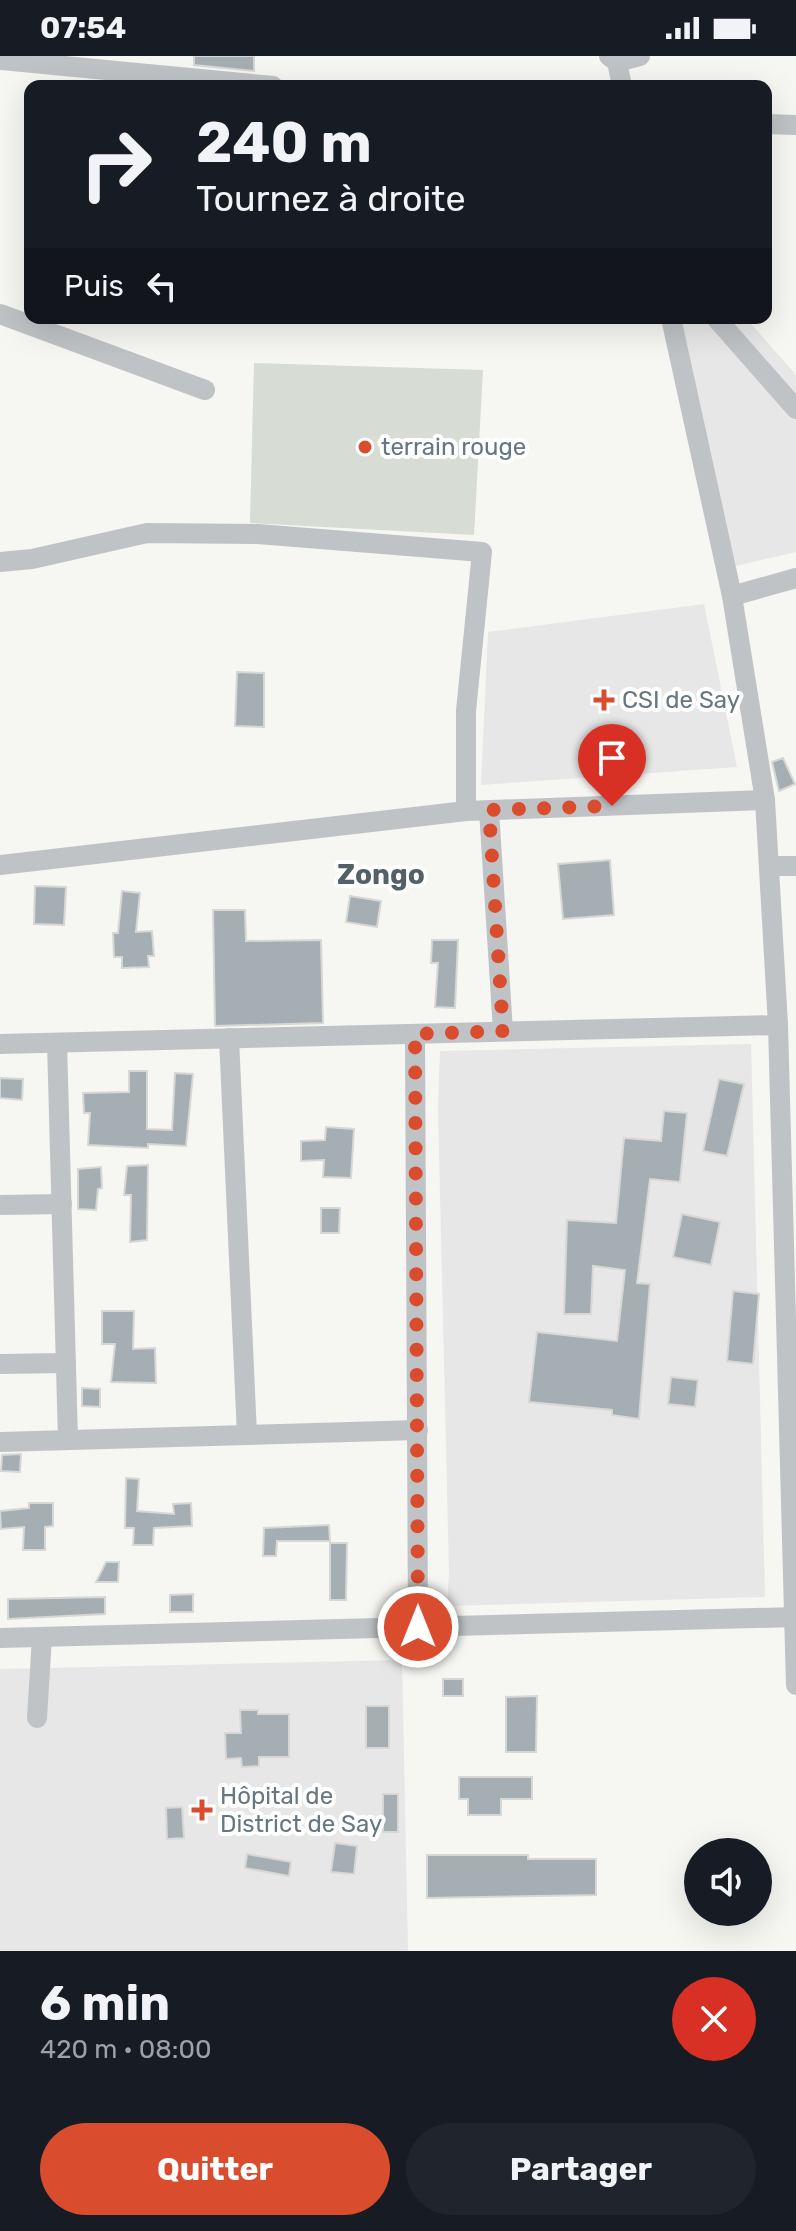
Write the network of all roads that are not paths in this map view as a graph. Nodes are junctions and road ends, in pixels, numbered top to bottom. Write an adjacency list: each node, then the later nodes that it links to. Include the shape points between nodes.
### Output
1 (640, 56): 2 (street)
2 (613, 59): 5 (street)
3 (2, 60): 4 (street)
4 (210, 80)
5 (620, 80)
6 (772, 124): 7 (street)
7 (796, 125)
8 (0, 314): 9 (street)
9 (24, 323)
10 (27, 324): 13 (street)
11 (672, 324): 17 (street)
12 (721, 324): 14 (street)
13 (205, 390)
14 (796, 409)
15 (0, 562): 20 (street, via 147,533 258,534 482,552 466,711)
16 (796, 578): 17 (street)
17 (732, 596): 18 (street)
18 (765, 800): 19 (street); 22 (street)
19 (489, 810): 20 (street); 25 (street)
20 (466, 811): 21 (street)
21 (0, 865)
22 (769, 866): 23 (street); 24 (street)
23 (796, 866)
24 (778, 1025): 25 (street); 31 (street)
25 (503, 1031): 26 (street)
26 (415, 1034): 27 (street); 37 (street)
27 (229, 1038): 28 (street); 38 (street)
28 (57, 1043): 29 (street); 32 (street)
29 (0, 1044)
30 (796, 1120): 31 (street)
31 (781, 1139): 34 (street)
32 (62, 1204): 33 (street); 35 (street)
33 (0, 1205)
34 (791, 1341): 41 (street)
35 (66, 1363): 36 (street); 39 (street)
36 (0, 1364)
37 (418, 1430): 38 (street); 43 (street)
38 (247, 1435): 39 (street)
39 (68, 1440): 40 (street)
40 (0, 1442)
41 (792, 1442): 42 (street)
42 (795, 1617): 43 (street); 46 (street)
43 (418, 1627): 44 (street)
44 (42, 1637): 45 (street); 47 (street)
45 (0, 1638)
46 (796, 1685)
47 (37, 1718)

